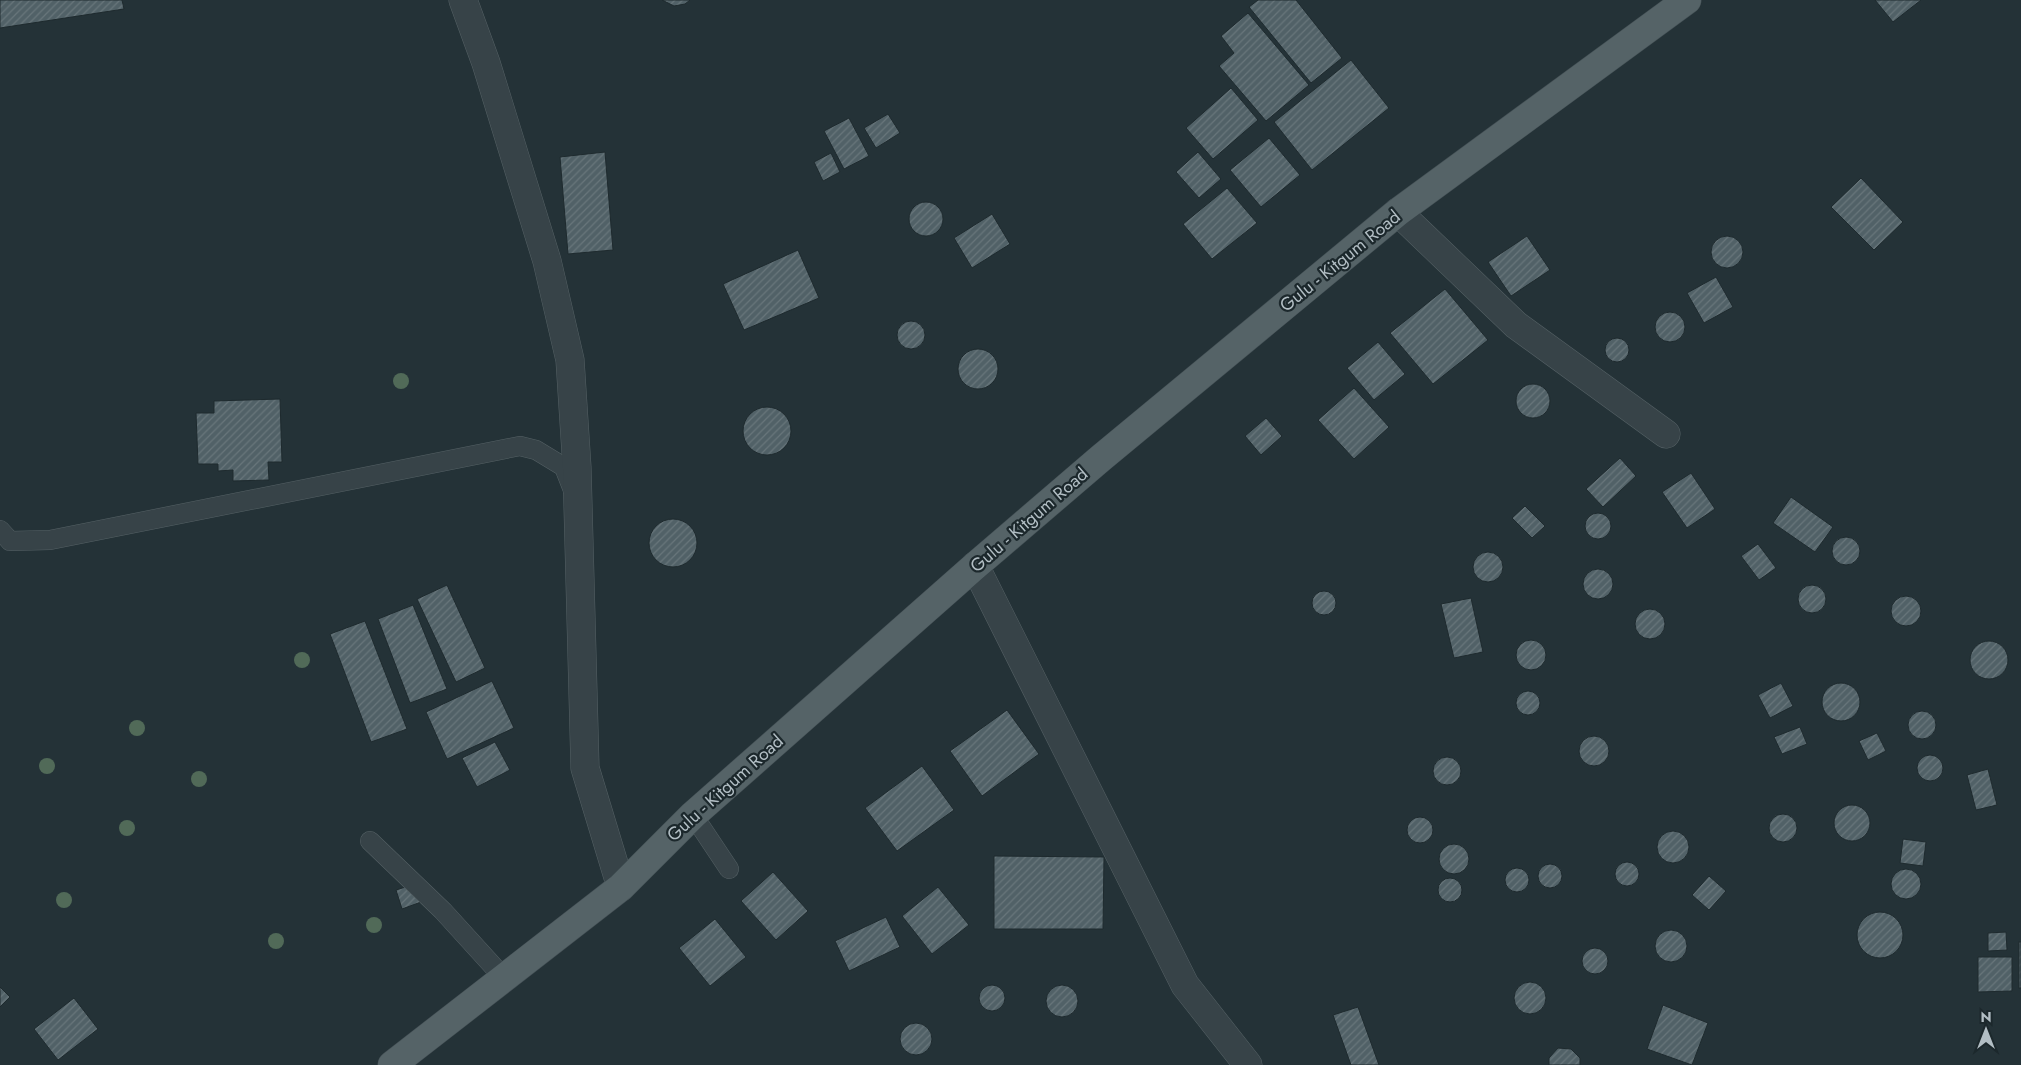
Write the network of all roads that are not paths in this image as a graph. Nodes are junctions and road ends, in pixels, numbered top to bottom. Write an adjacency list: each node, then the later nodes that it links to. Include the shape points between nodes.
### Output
1 (463, 0): 5 (street, via 486,62 558,302 570,360)
2 (1687, 0): 3 (main road, Gulu - Kitgum Road)
3 (1398, 212): 4 (street, via 1516,325); 7 (main road, Gulu - Kitgum Road)
4 (1666, 434)
5 (578, 502): 6 (lane, via 564,467 536,450 520,446 50,540 10,542); 11 (street, via 585,768)
6 (0, 530)
7 (975, 566): 8 (main road, Gulu - Kitgum Road); 14 (street, via 1185,985)
8 (692, 815): 10 (lane); 11 (main road, Gulu - Kitgum Road)
9 (370, 841): 12 (lane, via 443,911)
10 (729, 869)
11 (621, 887): 12 (main road, Gulu - Kitgum Road)
12 (503, 977): 13 (main road, Gulu - Kitgum Road)
13 (392, 1065)
14 (1248, 1065)

